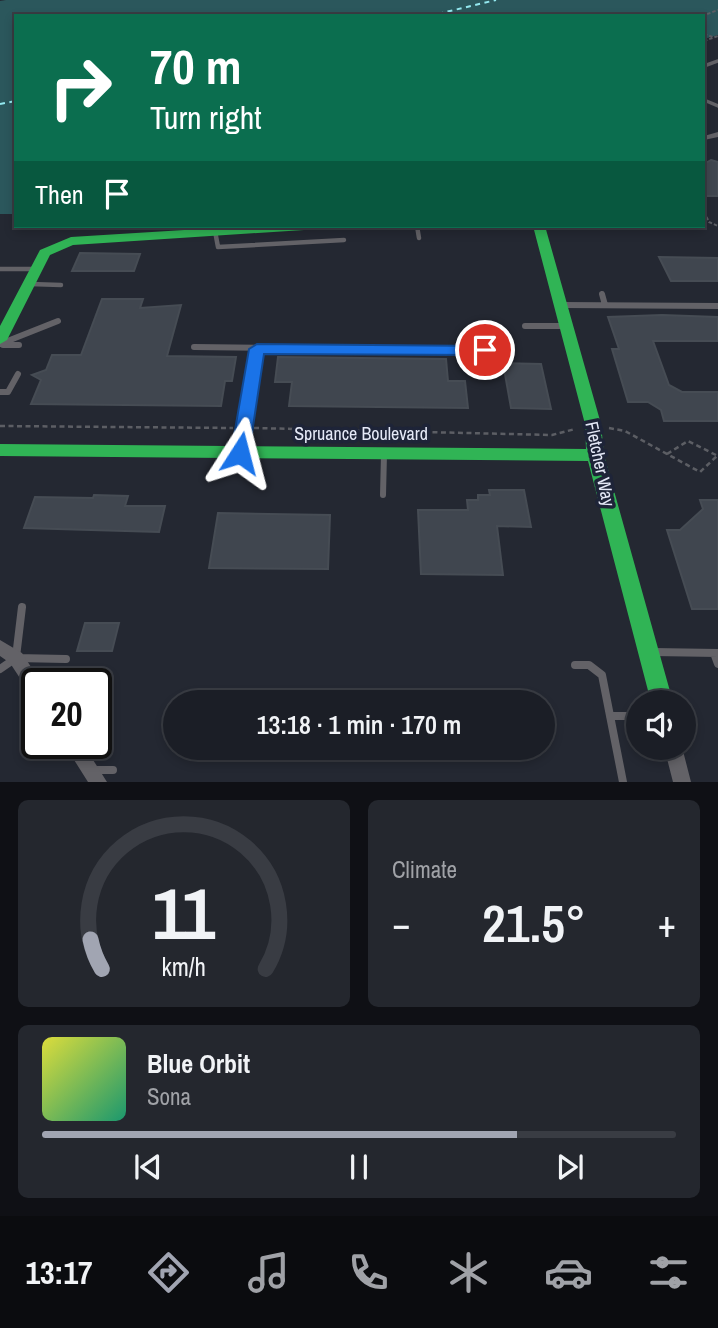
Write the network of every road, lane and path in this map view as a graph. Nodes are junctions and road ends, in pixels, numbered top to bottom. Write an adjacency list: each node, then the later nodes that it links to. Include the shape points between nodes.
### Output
1 (705, 34): 2 (path)
2 (713, 37)
3 (705, 214): 4 (path)
4 (718, 226)
5 (259, 228): 8 (street)
6 (417, 228): 9 (lane)
7 (541, 228): 15 (street, Fletcher Way)
8 (215, 231): 10 (lane, via 218,247); 12 (street, via 71,241 45,253)
9 (419, 238)
10 (344, 240)
11 (0, 269): 12 (lane)
12 (32, 277): 13 (lane); 21 (street)
13 (61, 285)
14 (602, 294): 16 (lane)
15 (560, 305): 16 (lane); 20 (street, Fletcher Way)
16 (605, 305): 17 (lane)
17 (718, 306)
18 (58, 321): 21 (lane)
19 (525, 326): 20 (lane)
20 (566, 326): 28 (street, Fletcher Way)
21 (0, 343): 22 (lane)
22 (19, 345)
23 (194, 348): 24 (lane)
24 (257, 349): 25 (lane); 30 (lane)
25 (485, 350)
26 (18, 374): 27 (lane, via 8,392)
27 (0, 392)
28 (593, 424): 30 (path, via 552,435); 34 (street, Fletcher Way); 35 (path, via 625,431)
29 (0, 426): 30 (path)
30 (244, 428): 32 (lane)
31 (0, 450): 32 (street, Spruance Boulevard)
32 (240, 453): 33 (street, Spruance Boulevard)
33 (383, 454): 34 (street, Spruance Boulevard); 37 (lane)
34 (595, 454): 40 (street, Fletcher Way)
35 (667, 454): 36 (path, via 688,440); 36 (path, via 700,472)
36 (718, 455)
37 (383, 495)
38 (22, 607): 42 (lane)
39 (0, 648): 42 (street)
40 (649, 652): 41 (lane); 48 (street, Fletcher Way)
41 (716, 653): 44 (lane)
42 (16, 659): 43 (lane); 46 (street); 47 (lane)
43 (66, 659)
44 (718, 664)
45 (575, 665): 49 (lane, via 589,666 602,675)
46 (22, 668)
47 (0, 669)
48 (659, 690)
49 (610, 716): 50 (lane); 54 (lane)
50 (626, 716)
51 (87, 759): 53 (street)
52 (676, 760): 55 (street)
53 (101, 774)
54 (623, 782)
55 (682, 782)

